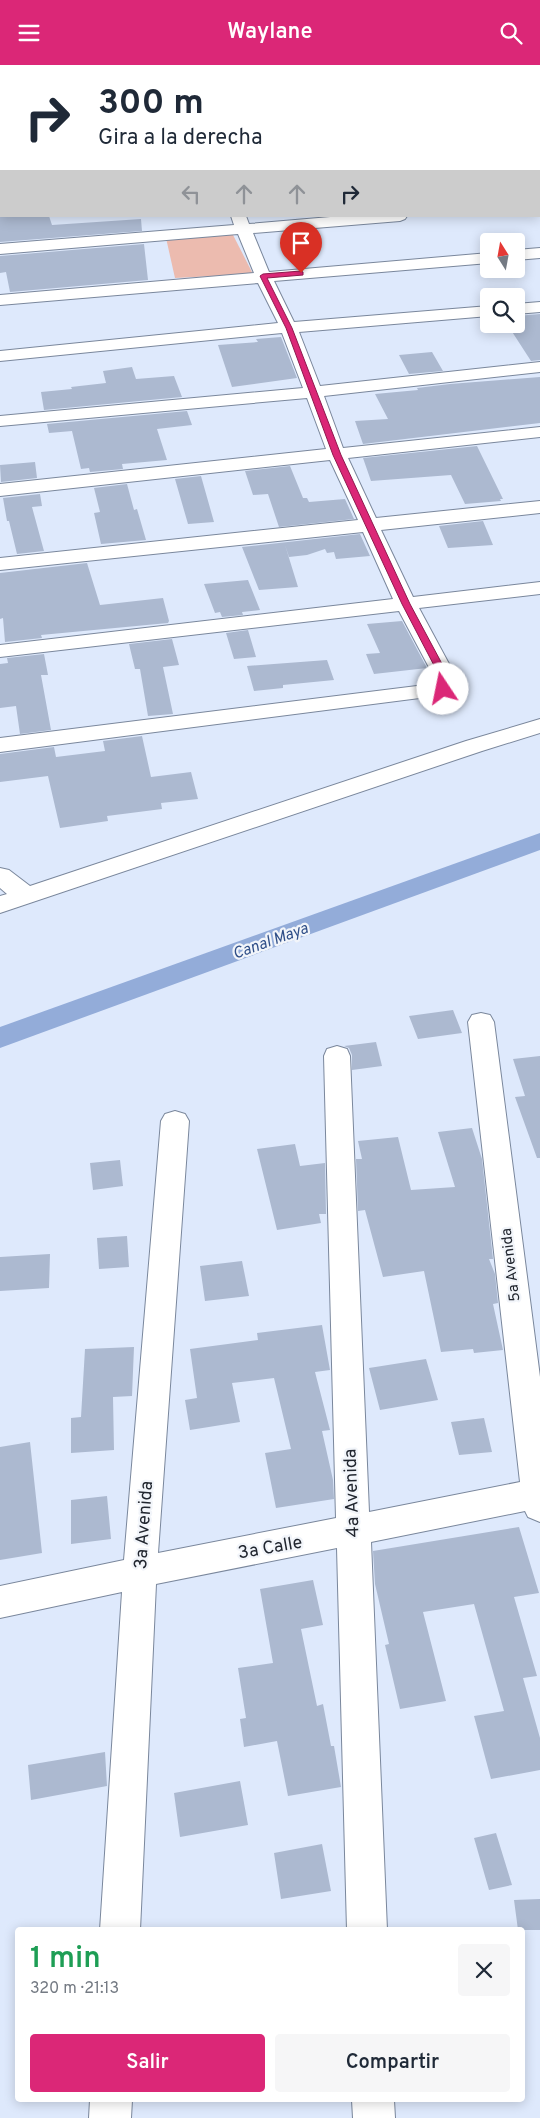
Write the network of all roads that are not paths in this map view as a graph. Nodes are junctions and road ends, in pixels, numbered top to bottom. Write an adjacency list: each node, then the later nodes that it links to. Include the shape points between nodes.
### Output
1 (373, 217): 2 (street)
2 (240, 222): 3 (street); 7 (street)
3 (0, 249)
4 (540, 253): 5 (street)
5 (525, 254)
6 (480, 259): 7 (street)
7 (263, 276): 8 (street); 12 (street)
8 (0, 300)
9 (540, 307): 10 (street)
10 (525, 308)
11 (480, 312): 12 (street)
12 (289, 328): 13 (street); 15 (street)
13 (0, 356)
14 (540, 367): 15 (street)
15 (312, 392): 16 (street); 18 (street)
16 (0, 421)
17 (540, 432): 18 (street)
18 (337, 455): 19 (street); 21 (street)
19 (0, 490)
20 (540, 507): 21 (street)
21 (369, 525): 22 (street); 24 (street)
22 (0, 564)
23 (540, 588): 24 (street)
24 (406, 604): 25 (street); 27 (street, via 444,675 443,689)
25 (0, 651)
26 (540, 726): 29 (street)
27 (0, 745)
28 (0, 876): 29 (street)
29 (25, 895): 30 (street)
30 (0, 905)
31 (481, 1022): 34 (street, 5a Avenida)
32 (337, 1056): 35 (street, 4a Avenida)
33 (175, 1121): 36 (street, 3a Avenida)
34 (539, 1498): 35 (street, 3a Calle)
35 (353, 1531): 36 (street, 3a Calle); 39 (street, 4a Avenida)
36 (140, 1571): 37 (street, 3a Calle); 38 (street, 3a Avenida)
37 (0, 1602)
38 (120, 1927)
39 (367, 1927)
40 (111, 2102): 42 (street)
41 (373, 2102): 43 (street)
42 (110, 2118)
43 (374, 2118)

